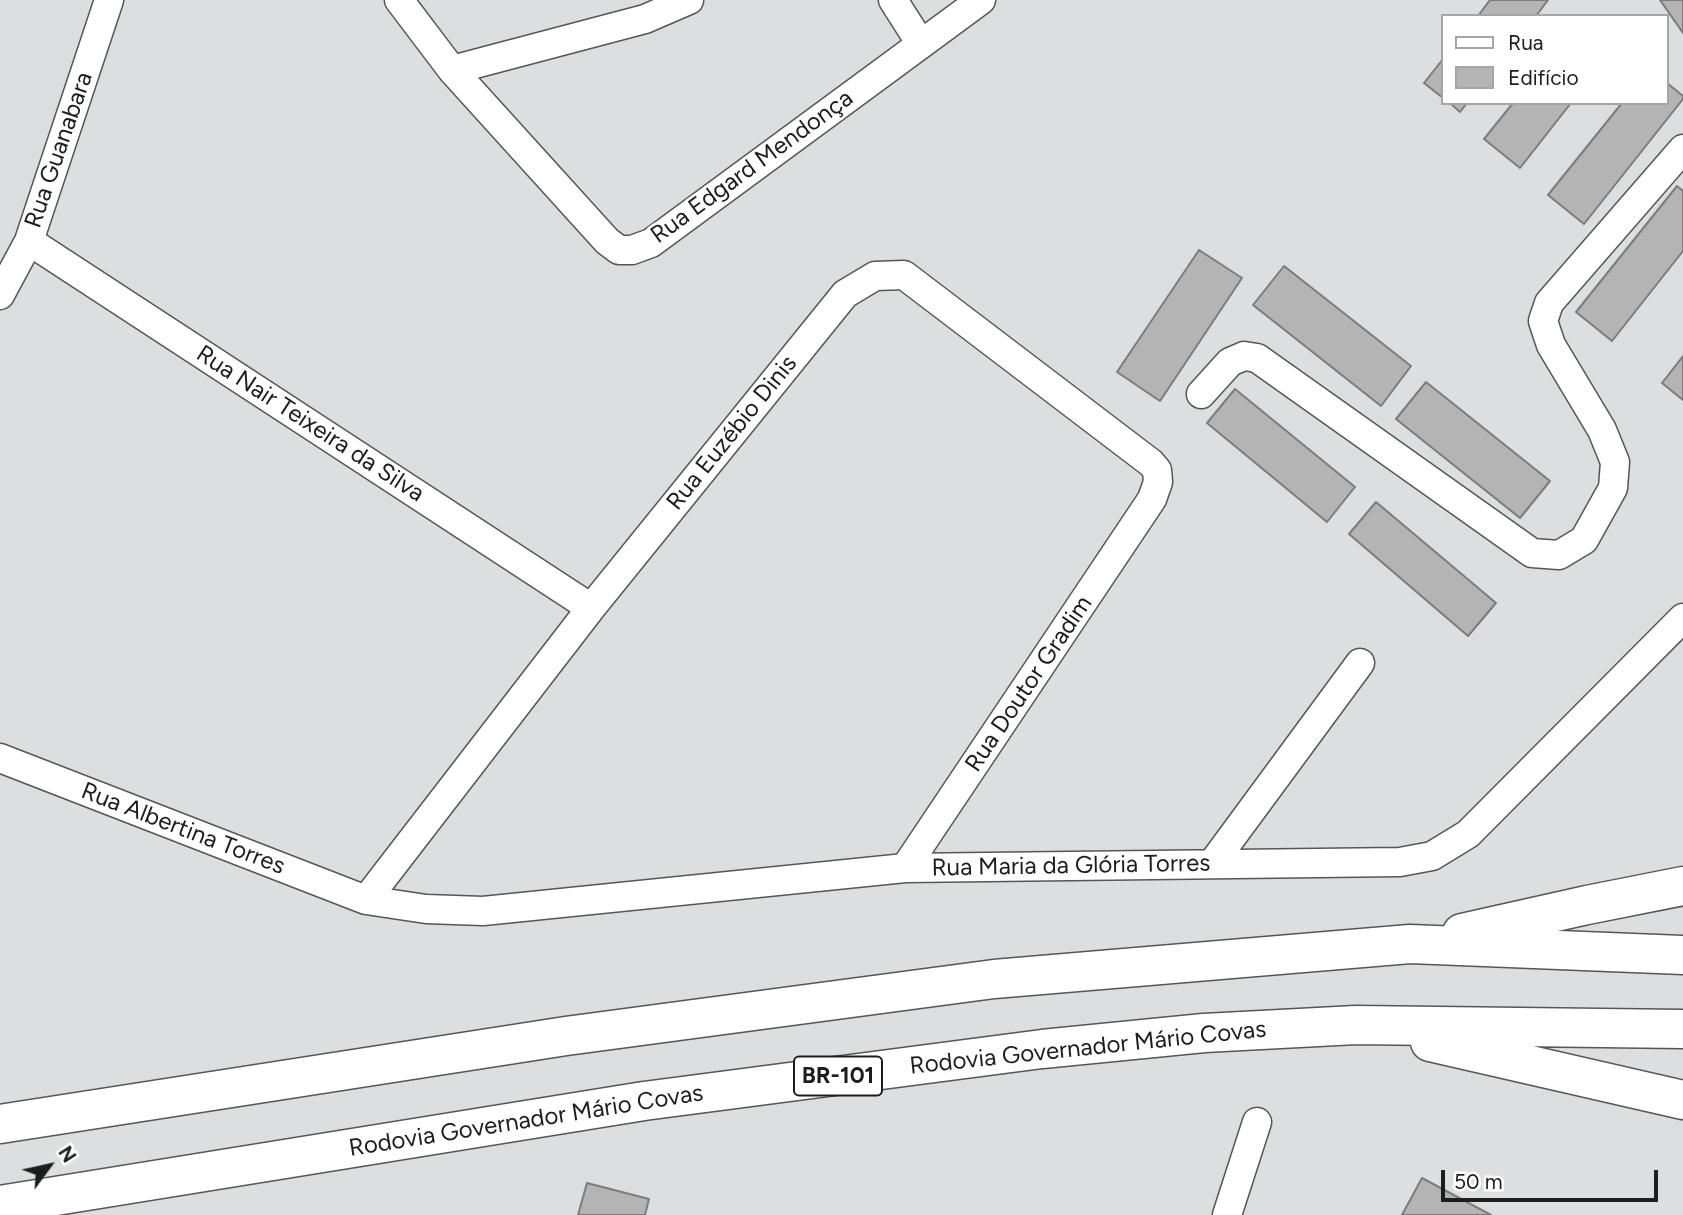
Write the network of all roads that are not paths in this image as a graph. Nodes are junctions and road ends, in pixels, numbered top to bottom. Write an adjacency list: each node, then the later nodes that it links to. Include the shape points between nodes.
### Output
1 (109, 0): 9 (street, Rua Guanabara)
2 (399, 0): 7 (street, Rua Edgard Mendonça)
3 (689, 0): 7 (street, via 645,19)
4 (894, 0): 6 (street)
5 (981, 0): 6 (street, Rua Edgard Mendonça)
6 (921, 44): 7 (street, Rua Edgard Mendonça, via 651,243 632,250 619,250 607,241)
7 (452, 70)
8 (1683, 149): 11 (street, via 1549,303 1543,321 1551,345 1602,430 1615,462 1613,488 1584,540 1559,555 1532,553 1257,358 1244,356 1230,362)
9 (29, 241): 10 (street, Rua Guanabara); 13 (street, Rua Nair Teixeira da Silva)
10 (0, 295)
11 (1201, 394)
12 (1152, 499): 13 (street, Rua Euzébio Dinis, via 1158,482 1151,463 904,275 875,275 845,294); 18 (street, Rua Doutor Gradim)
13 (591, 608): 20 (street, Rua Euzébio Dinis)
14 (1683, 618): 17 (street, Rua Maria da Glória Torres, via 1468,834 1432,856 1400,862)
15 (1360, 663): 17 (street)
16 (0, 758): 20 (street, Rua Albertina Torres)
17 (1212, 864): 18 (street, Rua Maria da Glória Torres)
18 (905, 868): 20 (street, Rua Maria da Glória Torres, via 484,911)
19 (1683, 886): 21 (highway)
20 (366, 900)
21 (1410, 944): 22 (highway); 27 (highway, via 980,981 566,1036)
22 (1683, 956)
23 (1356, 1025): 24 (highway, Rodovia Governador Mário Covas / BR-101); 25 (highway); 28 (highway, Rodovia Governador Mário Covas / BR-101, via 1204,1033 1042,1049 644,1101)
24 (1683, 1029)
25 (1683, 1100)
26 (1257, 1122): 29 (street)
27 (0, 1124)
28 (0, 1205)
29 (1227, 1215)

